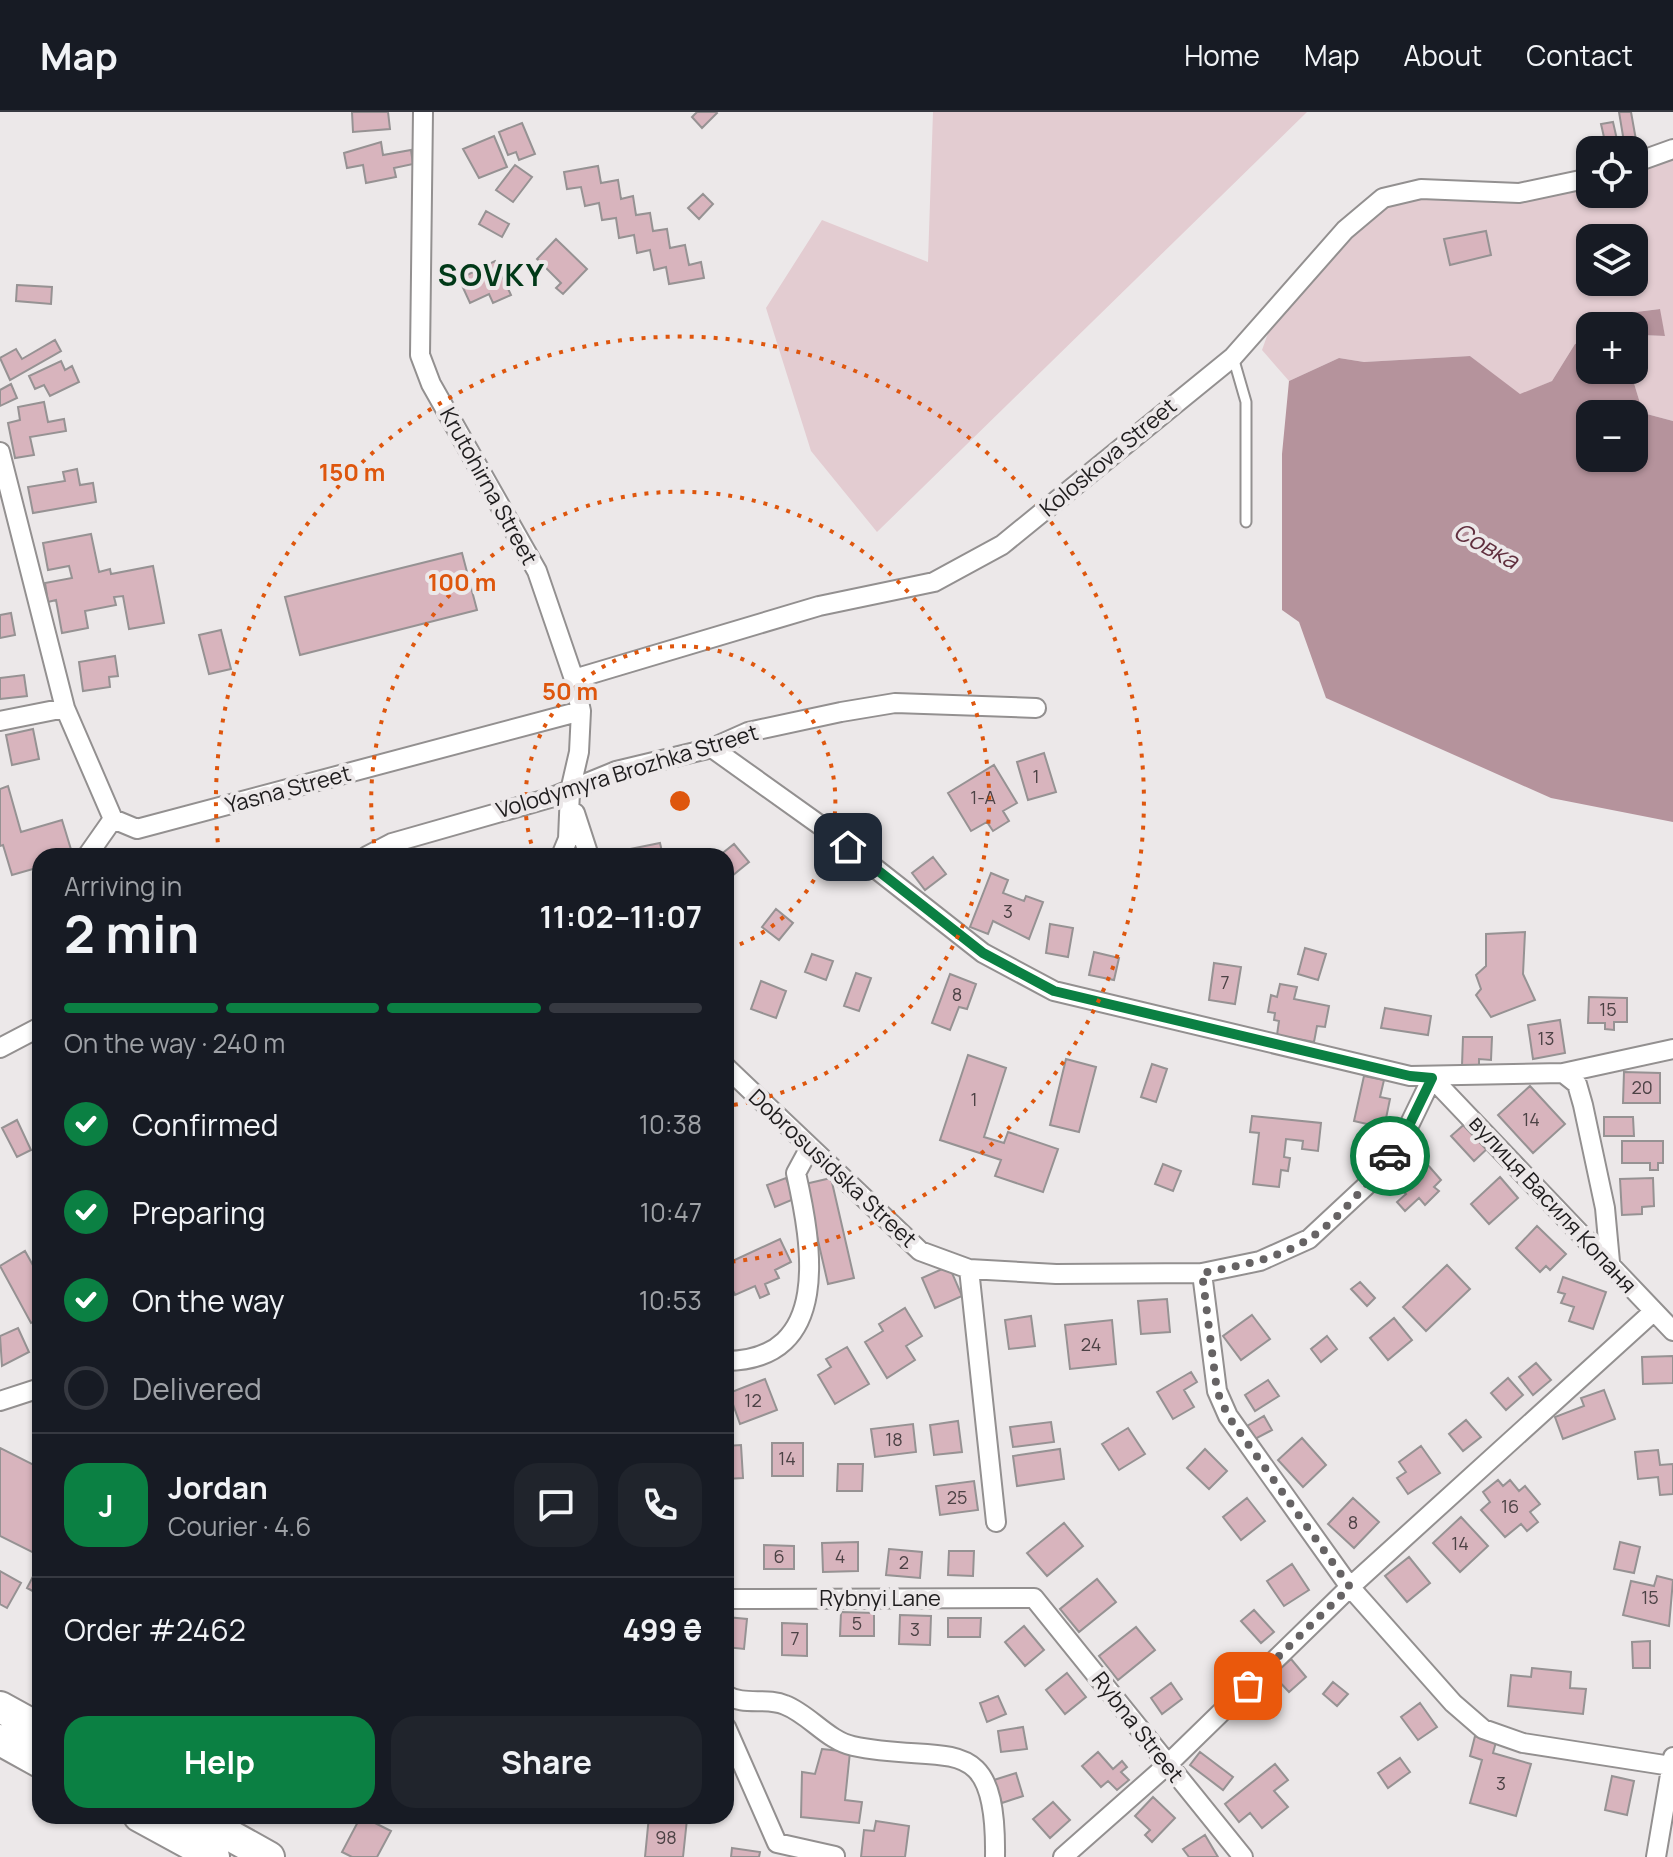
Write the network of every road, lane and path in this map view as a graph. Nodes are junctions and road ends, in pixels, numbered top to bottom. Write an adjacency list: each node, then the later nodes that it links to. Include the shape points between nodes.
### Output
1 (423, 112): 8 (street, Krutohirna Street, via 420,355 431,384 537,571)
2 (1673, 149): 3 (street)
3 (1648, 158)
4 (1576, 181): 5 (street, Koloskova Street, via 1519,193 1421,189 1383,198 1345,230)
5 (1233, 357): 7 (lane, via 1246,402); 8 (street, Koloskova Street, via 1002,545 934,582 819,606)
6 (0, 452): 9 (street)
7 (1246, 522)
8 (574, 679): 11 (street, Krutohirna Street)
9 (65, 708): 12 (street); 15 (street)
10 (1036, 708): 13 (street, Volodymyra Brozhka Street, via 895,703 748,732)
11 (581, 711): 14 (street, Krutohirna Street); 15 (street, Yasna Street, via 137,829)
12 (0, 721)
13 (712, 748): 14 (street, Volodymyra Brozhka Street, via 616,771); 25 (street, via 983,953 1054,991)
14 (570, 791): 17 (street, Volodymyra Brozhka Street); 18 (street, Krutohirna Street); 19 (street)
15 (113, 819): 16 (street)
16 (93, 848)
17 (382, 848)
18 (564, 848)
19 (587, 848)
20 (32, 1031): 21 (street)
21 (0, 1048)
22 (1673, 1049): 23 (street)
23 (1563, 1073): 25 (street); 27 (street, via 1577,1084 1583,1105 1605,1208)
24 (734, 1075): 26 (street, Dobrosusidska Street)
25 (1432, 1078): 27 (street, вулиця Василя Копаня); 29 (street, Dobrosusidska Street, via 1400,1144 1367,1185 1309,1239 1260,1261)
26 (809, 1149): 28 (street, Dobrosusidska Street, via 920,1251); 32 (street, via 796,1173 809,1254 807,1302 786,1343 762,1357)
27 (1610, 1262): 30 (street, вулиця Василя Копаня)
28 (969, 1269): 29 (street, Dobrosusidska Street); 35 (street)
29 (1202, 1273): 36 (street, via 1217,1391 1228,1416)
30 (1653, 1312): 31 (street, вулиця Василя Копаня); 36 (street)
31 (1673, 1331)
32 (734, 1360)
33 (32, 1391): 34 (street)
34 (0, 1401)
35 (996, 1522)
36 (1350, 1587): 45 (street, via 1453,1703 1483,1729 1523,1743); 46 (street)
37 (1034, 1598): 38 (street, Rybnyi Lane); 46 (street, Rybna Street)
38 (734, 1599)
39 (734, 1698): 52 (street, via 784,1704 849,1746 968,1760 987,1783)
40 (0, 1707): 41 (main road)
41 (32, 1725)
42 (0, 1740): 44 (main road)
43 (734, 1744): 49 (street, via 777,1843)
44 (32, 1758)
45 (1672, 1760): 55 (street)
46 (1166, 1766): 53 (street); 54 (street, Rybna Street)
47 (154, 1824): 50 (main road)
48 (209, 1824): 51 (main road)
49 (835, 1856)
50 (214, 1857)
51 (269, 1857)
52 (995, 1857)
53 (1063, 1857)
54 (1243, 1857)
55 (1656, 1857)

